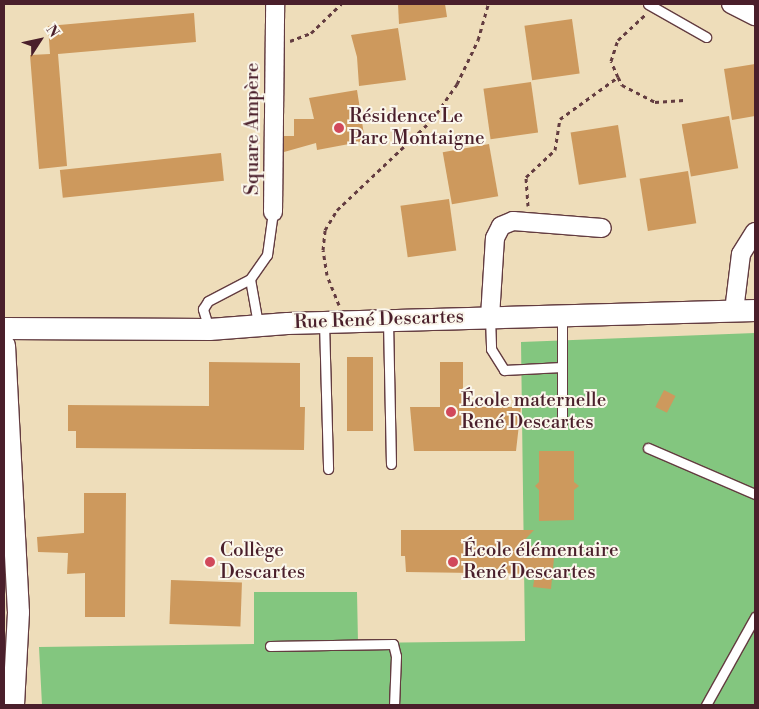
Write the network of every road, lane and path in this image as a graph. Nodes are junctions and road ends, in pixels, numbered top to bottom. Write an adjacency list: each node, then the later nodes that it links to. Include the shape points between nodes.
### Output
1 (275, 4): 8 (street, Square Ampère)
2 (341, 4): 8 (path, Square Ampère, via 311,33)
3 (488, 4): 22 (path, via 478,40 457,84 432,120 337,210 324,230 328,275)
4 (731, 4): 6 (street)
5 (651, 5): 7 (lane); 9 (path, via 618,40 611,61)
6 (755, 16)
7 (706, 37)
8 (275, 47): 11 (street, Square Ampère)
9 (618, 77): 10 (path, via 622,85 655,102); 12 (path, via 560,119 555,150 526,176)
10 (684, 100)
11 (273, 212): 15 (lane, via 267,255)
12 (529, 222): 13 (street); 19 (street, via 513,221 501,226 494,238)
13 (602, 228)
14 (755, 232): 17 (street, via 741,254)
15 (250, 279): 23 (lane); 25 (lane, via 208,301 203,309)
16 (755, 310): 17 (street, Rue René Descartes)
17 (734, 311): 18 (street, Rue René Descartes)
18 (562, 315): 19 (street, Rue René Descartes); 27 (lane)
19 (490, 317): 20 (street, Rue René Descartes); 27 (lane, via 490,349 504,370)
20 (388, 320): 22 (street, Rue René Descartes); 30 (lane)
21 (324, 322): 22 (street, Rue René Descartes); 23 (street, Rue René Descartes); 31 (lane)
22 (348, 322)
23 (258, 324): 25 (street, Rue René Descartes)
24 (4, 328): 25 (street, Rue René Descartes)
25 (209, 329)
26 (4, 345): 35 (street, via 18,612)
27 (562, 367): 28 (lane)
28 (562, 424)
29 (648, 448): 32 (lane)
30 (391, 464)
31 (328, 469)
32 (755, 494)
33 (755, 617): 37 (lane)
34 (270, 646): 36 (lane, via 392,644 396,656)
35 (13, 705)
36 (394, 705)
37 (706, 705)

